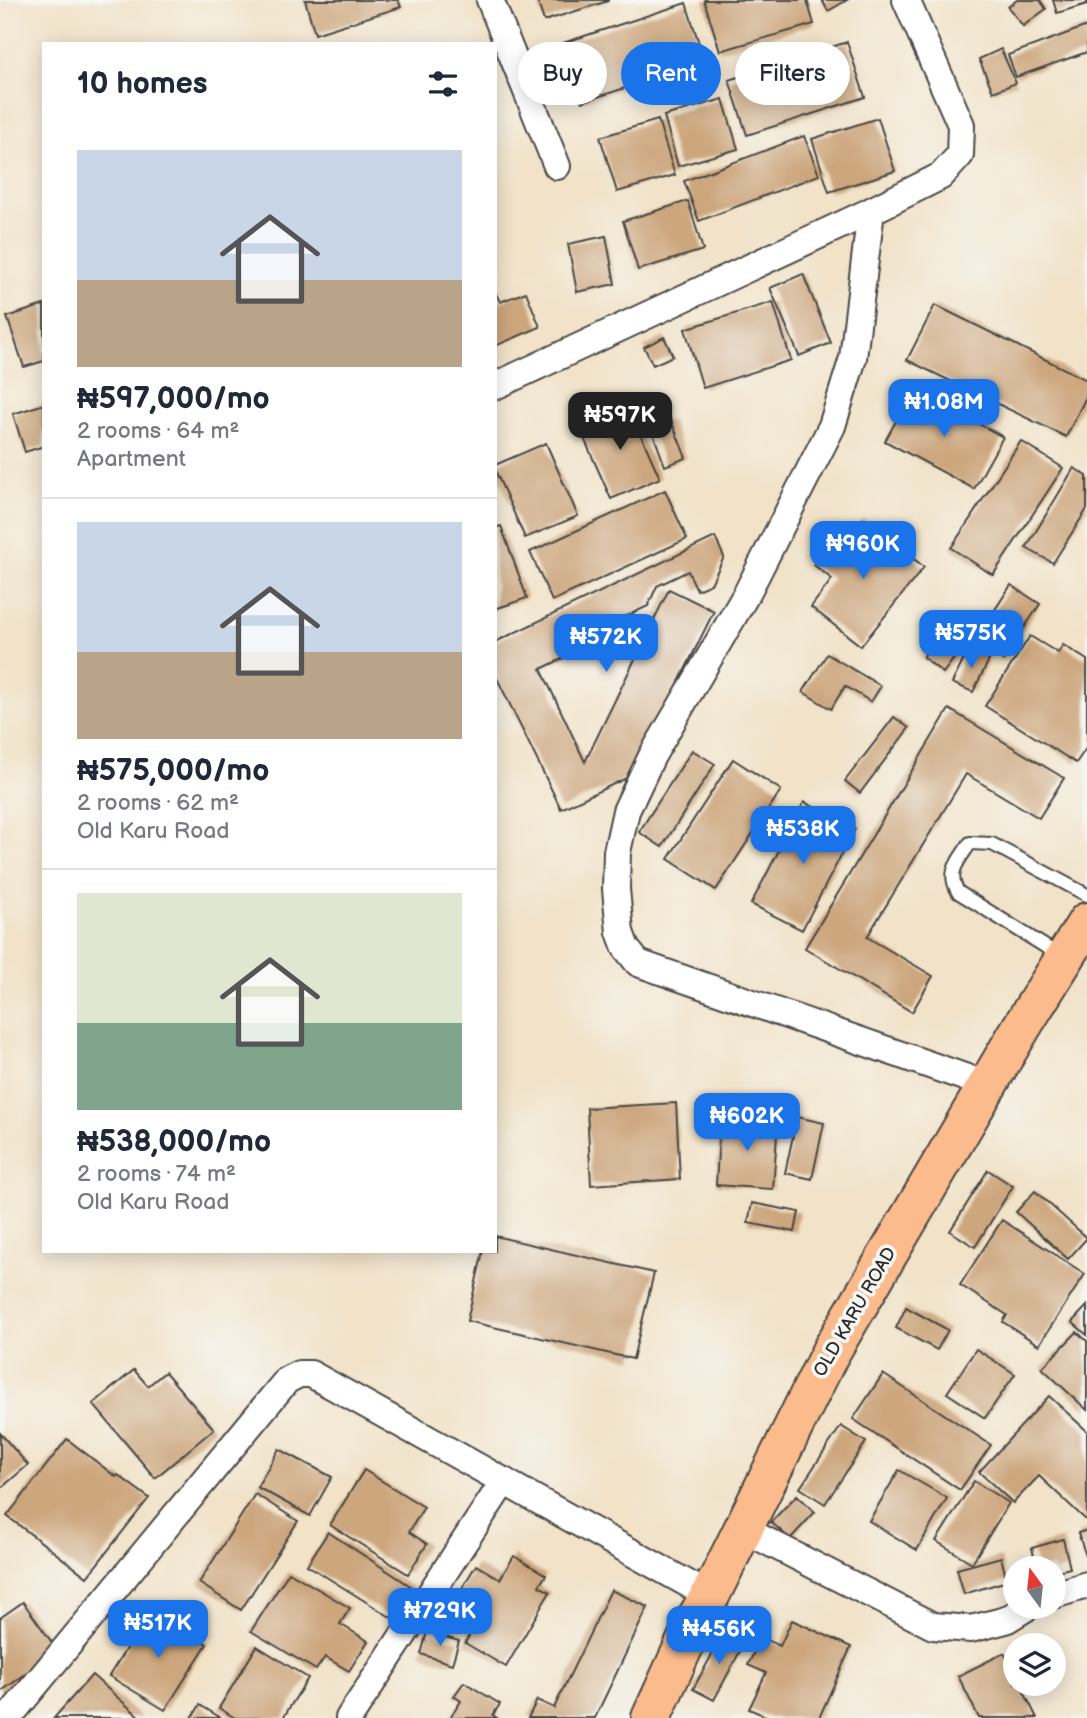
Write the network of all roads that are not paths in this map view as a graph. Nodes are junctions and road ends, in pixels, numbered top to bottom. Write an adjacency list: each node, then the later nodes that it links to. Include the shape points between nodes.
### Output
1 (490, 0): 3 (street)
2 (906, 0): 4 (street, via 961,125 960,155 941,176)
3 (558, 166)
4 (871, 211): 5 (street); 9 (street, via 853,358 832,426 747,593 652,756 626,811 617,852 620,932 638,963)
5 (497, 385)
6 (1087, 895): 8 (lane, via 992,844 970,843 952,873 958,892)
7 (1087, 922): 8 (main road, OLD KARU ROAD)
8 (1065, 958): 9 (main road, OLD KARU ROAD)
9 (987, 1085): 11 (main road, OLD KARU ROAD, via 830,1353)
10 (503, 1481): 14 (street); 16 (street, via 312,1374 299,1374 287,1380); 17 (street)
11 (743, 1529): 14 (main road, OLD KARU ROAD); 15 (street, via 933,1626 971,1629)
12 (1087, 1585): 13 (street)
13 (1066, 1591)
14 (710, 1596): 18 (main road, OLD KARU ROAD)
15 (1008, 1619)
16 (8, 1718)
17 (349, 1718)
18 (651, 1718)

